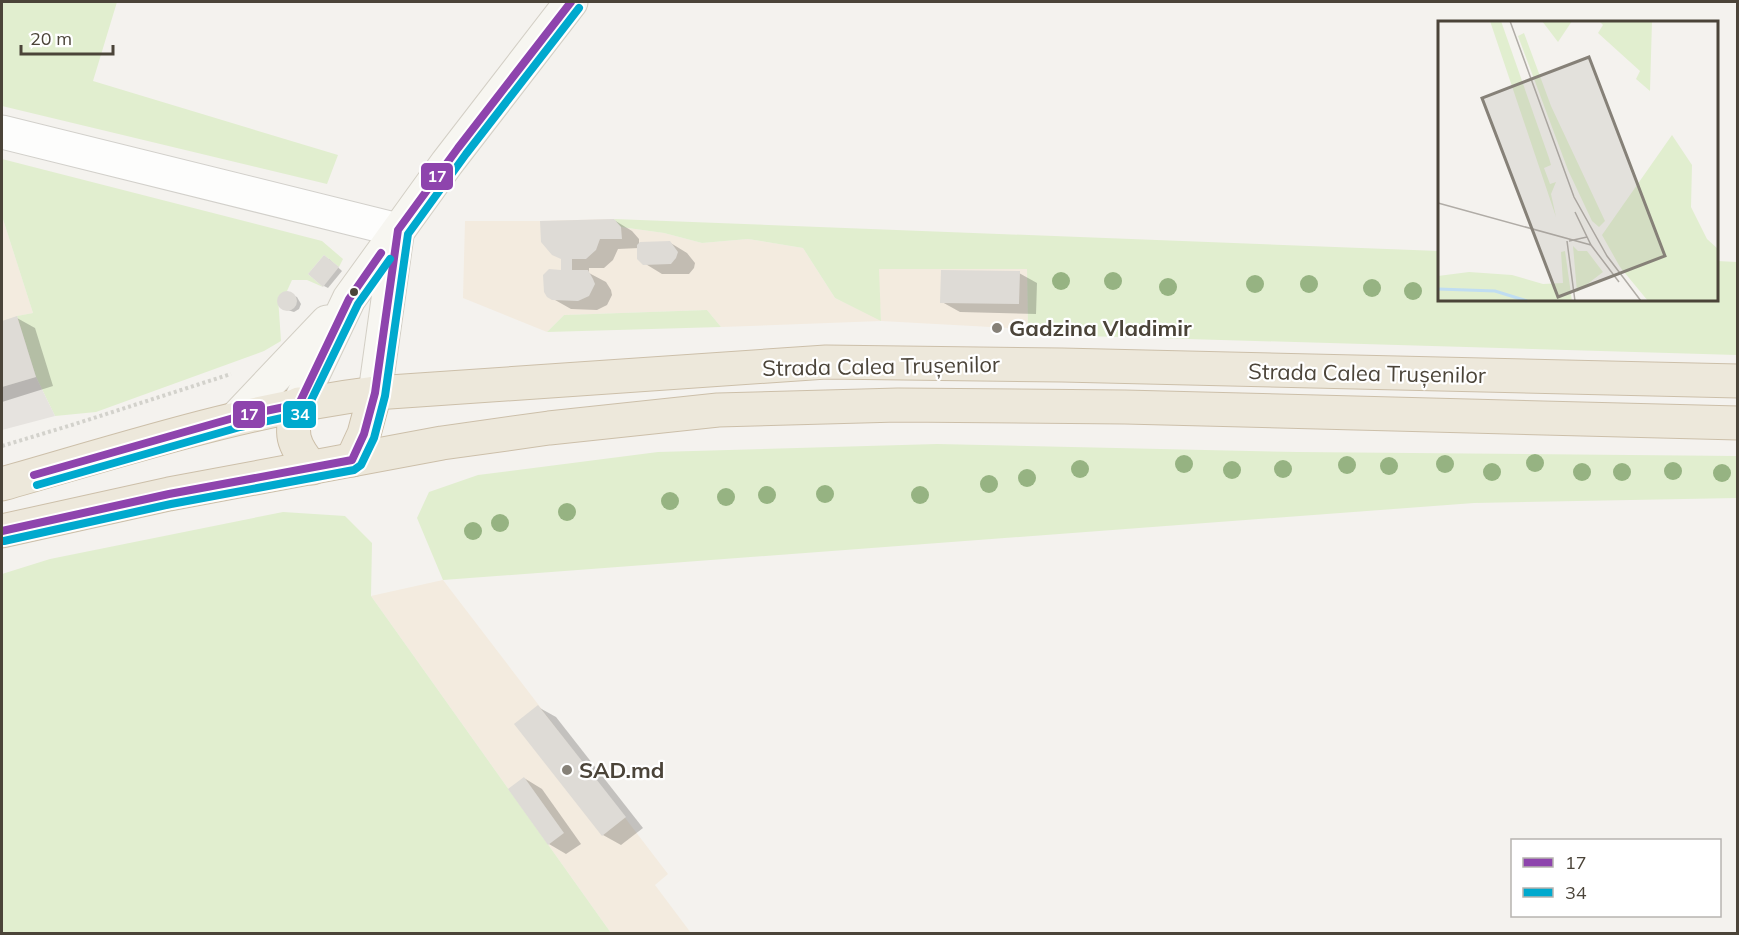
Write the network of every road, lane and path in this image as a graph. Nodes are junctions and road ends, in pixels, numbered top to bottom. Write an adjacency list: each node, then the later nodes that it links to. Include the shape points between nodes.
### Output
1 (571, 2): 3 (street)
2 (2, 132): 3 (street)
3 (398, 230): 4 (street); 7 (street)
4 (349, 298): 8 (street); 9 (street)
5 (240, 371): 11 (path)
6 (1737, 381): 7 (highway, Strada Calea Trușenilor, via 826,362)
7 (375, 393): 8 (highway, Strada Calea Trușenilor); 12 (highway)
8 (299, 404): 9 (highway, Strada Calea Trușenilor); 13 (highway, via 293,437)
9 (237, 417): 14 (highway, Strada Calea Trușenilor)
10 (1737, 423): 12 (highway, Strada Calea Trușenilor, via 1125,408 874,406 718,410 571,425)
11 (2, 446)
12 (352, 460): 13 (highway, Strada Calea Trușenilor)
13 (312, 468): 15 (highway, Strada Calea Trușenilor)
14 (2, 484)
15 (2, 531)

